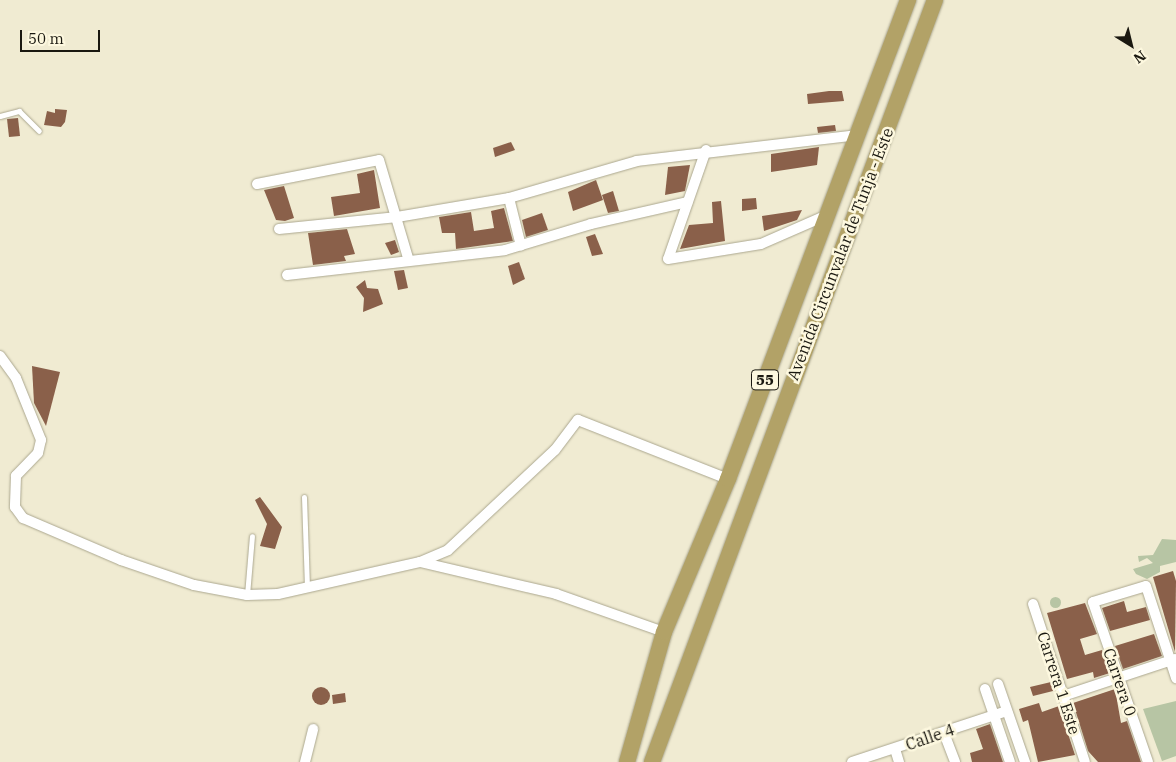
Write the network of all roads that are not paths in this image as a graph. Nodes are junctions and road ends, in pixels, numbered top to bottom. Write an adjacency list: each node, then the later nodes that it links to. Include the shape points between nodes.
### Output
1 (935, 0): 38 (highway, Avenida Circunvalar de Tunja - Este / 55)
2 (905, 2): 5 (highway, Avenida Circunvalar de Tunja - Este / 55)
3 (0, 116): 4 (lane, via 19,110)
4 (39, 131)
5 (858, 135): 6 (street); 10 (highway, Avenida Circunvalar de Tunja - Este / 55)
6 (706, 150): 8 (street, via 638,161); 9 (street)
7 (257, 184): 11 (street, via 379,160)
8 (509, 198): 11 (street); 13 (street)
9 (688, 202): 10 (street, via 668,259 761,244); 13 (street, via 591,224)
10 (827, 215): 17 (highway, Avenida Circunvalar de Tunja - Este / 55)
11 (397, 218): 12 (street); 14 (street)
12 (279, 229)
13 (521, 246): 14 (street)
14 (409, 261): 15 (street)
15 (287, 275)
16 (0, 356): 22 (street, via 16,378 41,440 38,453 16,476 14,508 23,518 194,585)
17 (728, 479): 20 (street, via 578,420 555,450 448,550); 24 (highway, Avenida Circunvalar de Tunja - Este / 55)
18 (304, 497): 21 (lane)
19 (252, 536): 22 (lane)
20 (420, 562): 21 (street); 24 (street, via 556,594)
21 (307, 588): 22 (street)
22 (246, 595)
23 (1034, 604): 30 (street, Carrera 1 Este)
24 (664, 632): 37 (highway, Avenida Circunvalar de Tunja - Este / 55)
25 (1173, 659): 26 (street); 26 (street, Carrera 0, via 1146,586 1093,602); 27 (street)
26 (1117, 678): 30 (street); 45 (street, Carrera 0)
27 (1176, 678)
28 (998, 684): 31 (street)
29 (985, 689): 32 (street)
30 (1063, 696): 44 (street, Carrera 1 Este)
31 (1007, 711): 32 (street, Calle 4); 43 (street)
32 (994, 716): 34 (street, Calle 4); 42 (street)
33 (313, 730): 36 (street)
34 (944, 733): 35 (street, Calle 4); 41 (street)
35 (895, 749): 39 (street, Calle 4); 40 (street)
36 (305, 762)
37 (627, 762)
38 (652, 762)
39 (852, 762)
40 (899, 762)
41 (955, 762)
42 (1010, 762)
43 (1025, 762)
44 (1085, 762)
45 (1148, 762)

